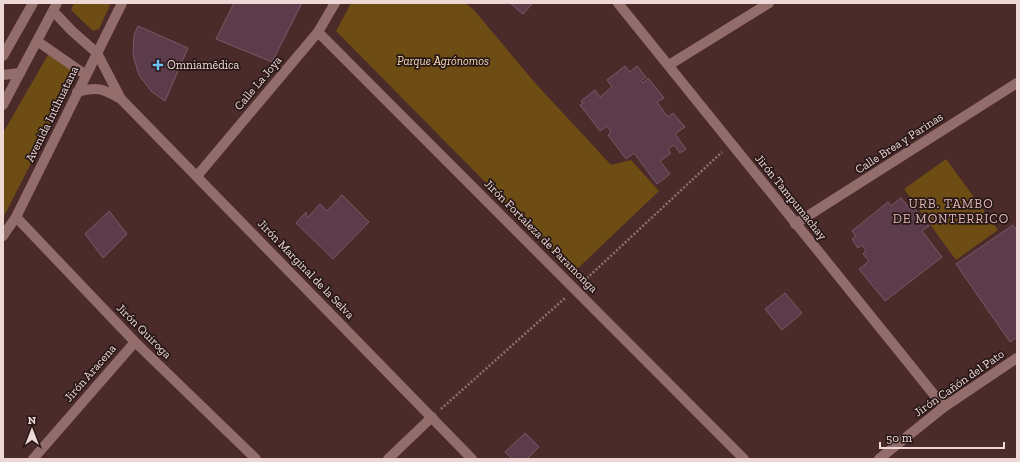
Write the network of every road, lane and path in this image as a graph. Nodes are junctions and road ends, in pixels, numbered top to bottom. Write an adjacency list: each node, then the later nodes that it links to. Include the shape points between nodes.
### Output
1 (33, 3): 10 (street)
2 (122, 3): 9 (street, Avenida Intihuatana)
3 (335, 3): 7 (street, Calle La Joya)
4 (618, 3): 11 (street, Jirón Tampumachay)
5 (769, 3): 11 (street)
6 (55, 7): 8 (street); 9 (street, via 72,31)
7 (318, 32): 19 (street, Calle La Joya); 31 (street, Jirón Fortaleza de Paramonga)
8 (37, 41): 12 (street); 14 (street)
9 (97, 53): 14 (street, Avenida Intihuatana); 18 (street, Jirón Marginal de la Selva)
10 (3, 56)
11 (669, 65): 21 (street, Jirón Tampumachay)
12 (20, 73): 13 (street); 17 (street)
13 (3, 75)
14 (86, 75): 16 (street, Avenida Intihuatana)
15 (1017, 83): 21 (street, Calle Brea y Parinas)
16 (77, 92): 18 (street, Jirón Marginal de la Selva, via 97,88); 20 (street, Avenida Intihuatana)
17 (4, 97)
18 (121, 99): 19 (street, Jirón Marginal de la Selva)
19 (196, 176): 26 (street, Jirón Marginal de la Selva)
20 (16, 217): 22 (street, Avenida Intihuatana); 23 (street, Jirón Quiroga)
21 (795, 224): 25 (street, Jirón Tampumachay)
22 (3, 236)
23 (135, 342): 27 (street, Jirón Aracena); 28 (street, Jirón Quiroga)
24 (1017, 358): 25 (street, Jirón Cañón del Pato)
25 (944, 407): 32 (street, Jirón Cañón del Pato)
26 (432, 417): 29 (street); 30 (street, Jirón Marginal de la Selva)
27 (35, 458)
28 (256, 459)
29 (388, 459)
30 (472, 459)
31 (744, 459)
32 (879, 459)

